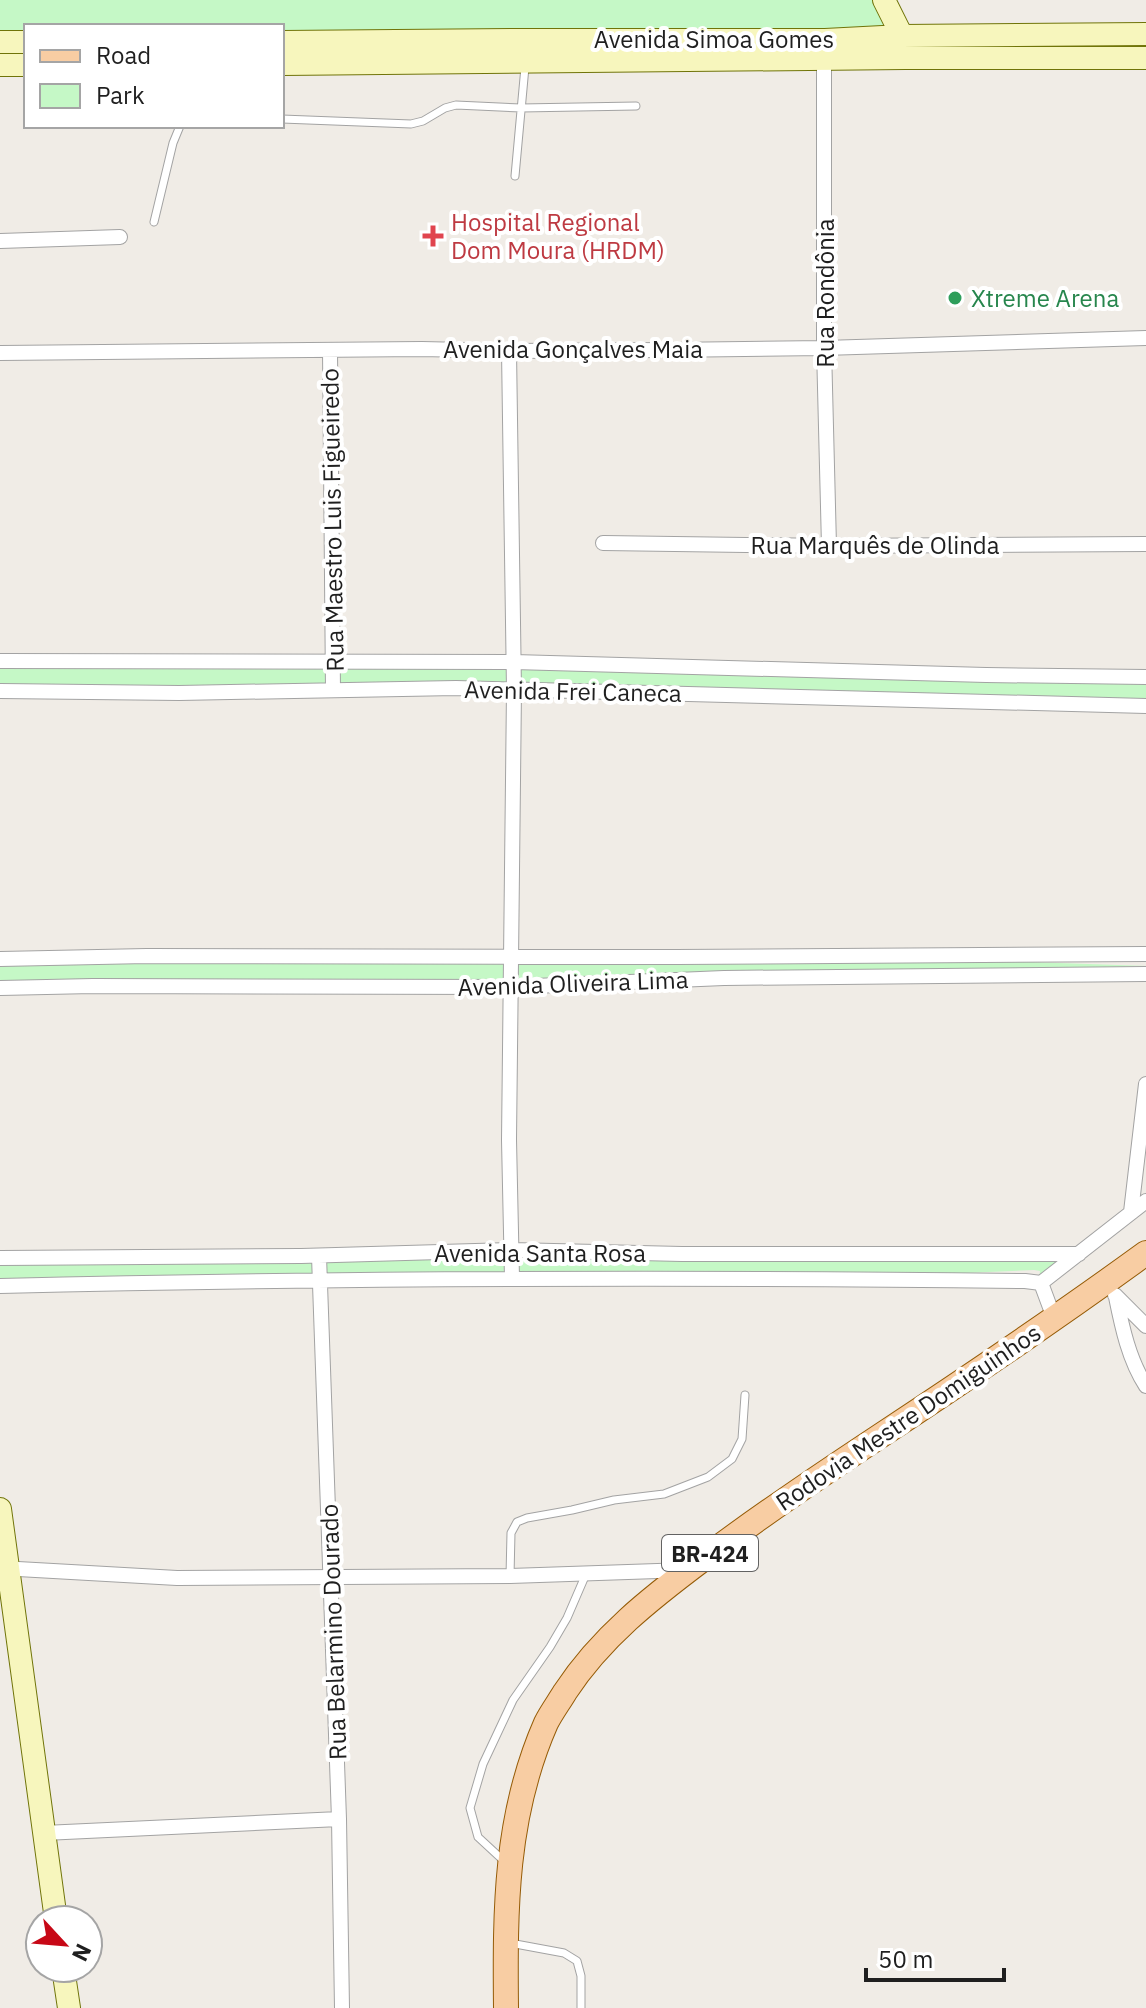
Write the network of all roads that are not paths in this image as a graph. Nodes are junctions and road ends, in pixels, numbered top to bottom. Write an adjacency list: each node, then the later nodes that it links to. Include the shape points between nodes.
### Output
1 (884, 0): 6 (main road)
2 (1146, 34): 6 (main road, Avenida Simoa Gomes)
3 (0, 42): 4 (main road)
4 (24, 42)
5 (284, 42): 9 (main road, Avenida Simoa Gomes)
6 (904, 47): 8 (main road, Avenida Simoa Gomes); 10 (main road, Avenida Simoa Gomes)
7 (524, 50): 8 (main road, Avenida Simoa Gomes); 9 (main road, Avenida Simoa Gomes); 15 (lane)
8 (824, 50): 23 (street, Rua Rondônia)
9 (484, 51): 11 (main road, Avenida Simoa Gomes)
10 (1146, 58)
11 (284, 64)
12 (0, 65): 13 (main road)
13 (24, 65)
14 (636, 106): 15 (lane)
15 (521, 108): 16 (lane, via 456,105 411,124); 18 (lane)
16 (284, 119)
17 (179, 128): 19 (lane)
18 (515, 176)
19 (154, 222)
20 (120, 237): 21 (street)
21 (0, 241)
22 (1146, 338): 23 (street, Avenida Gonçalves Maia)
23 (824, 348): 25 (street, Avenida Gonçalves Maia); 29 (street, Rua Rondônia)
24 (330, 350): 25 (street, Avenida Gonçalves Maia); 26 (street, Avenida Gonçalves Maia); 31 (street, Rua Maestro Luis Figueiredo)
25 (509, 351): 32 (street)
26 (0, 353)
27 (603, 543): 29 (street, Rua Marquês de Olinda)
28 (1146, 544): 29 (street, Rua Marquês de Olinda)
29 (829, 546)
30 (0, 661): 31 (street, Avenida Frei Caneca)
31 (334, 661): 32 (street, Avenida Frei Caneca); 35 (street, Rua Maestro Luis Figueiredo)
32 (514, 662): 33 (street, Avenida Frei Caneca); 36 (street)
33 (986, 675): 34 (street, Avenida Frei Caneca); 38 (street)
34 (1146, 677)
35 (333, 690): 36 (street, Avenida Frei Caneca); 37 (street, Avenida Frei Caneca)
36 (514, 690): 38 (street, Avenida Frei Caneca); 42 (street)
37 (0, 691)
38 (985, 702): 39 (street, Avenida Frei Caneca)
39 (1146, 706)
40 (1146, 954): 41 (street, Avenida Oliveira Lima)
41 (976, 955): 42 (street, Avenida Oliveira Lima); 45 (street)
42 (511, 956): 43 (street, Avenida Oliveira Lima); 46 (street)
43 (0, 959)
44 (1146, 974): 45 (street, Avenida Oliveira Lima)
45 (976, 977): 46 (street, Avenida Oliveira Lima, via 724,978)
46 (511, 987): 47 (street, Avenida Oliveira Lima); 51 (street)
47 (0, 988)
48 (1146, 1084): 50 (street)
49 (1146, 1201): 50 (street)
50 (1131, 1212): 53 (street)
51 (511, 1250): 53 (street, Avenida Santa Rosa); 54 (street, Avenida Santa Rosa); 56 (street)
52 (1146, 1253): 60 (main road, Rodovia Mestre Domiguinhos / BR-424)
53 (1079, 1254): 58 (street)
54 (319, 1256): 55 (street, Avenida Santa Rosa); 57 (street, Rua Belarmino Dourado)
55 (0, 1258)
56 (512, 1278): 57 (street, Avenida Santa Rosa); 58 (street, Avenida Santa Rosa)
57 (321, 1280): 59 (street, Avenida Santa Rosa); 69 (street, Rua Belarmino Dourado)
58 (1041, 1283): 61 (street)
59 (0, 1286)
60 (1111, 1290): 61 (main road, Rodovia Mestre Domiguinhos / BR-424); 62 (street); 63 (street)
61 (1054, 1318): 67 (main road, Rodovia Mestre Domiguinhos / BR-424)
62 (1142, 1319)
63 (1146, 1386)
64 (745, 1395): 70 (lane, via 742,1439 732,1459 708,1477 664,1494 517,1522 511,1533)
65 (0, 1509): 66 (main road)
66 (4, 1568): 69 (street, via 177,1578); 72 (main road)
67 (688, 1570): 68 (street); 73 (main road, Rodovia Mestre Domiguinhos / BR-424, via 614,1631 547,1721 522,1789)
68 (586, 1574): 70 (street); 73 (lane, via 567,1618 513,1700 483,1764 470,1808 478,1837)
69 (331, 1576): 70 (street); 71 (street, Rua Belarmino Dourado)
70 (510, 1576)
71 (339, 1819): 72 (street); 78 (street, Rua Belarmino Dourado)
72 (44, 1833): 74 (main road)
73 (509, 1865): 75 (main road, Rodovia Mestre Domiguinhos / BR-424)
74 (54, 1904)
75 (505, 1942): 79 (main road, Rodovia Mestre Domiguinhos / BR-424); 80 (lane, via 564,1953 577,1961)
76 (65, 1984): 77 (main road)
77 (69, 2008)
78 (342, 2008)
79 (506, 2008)
80 (581, 2008)

